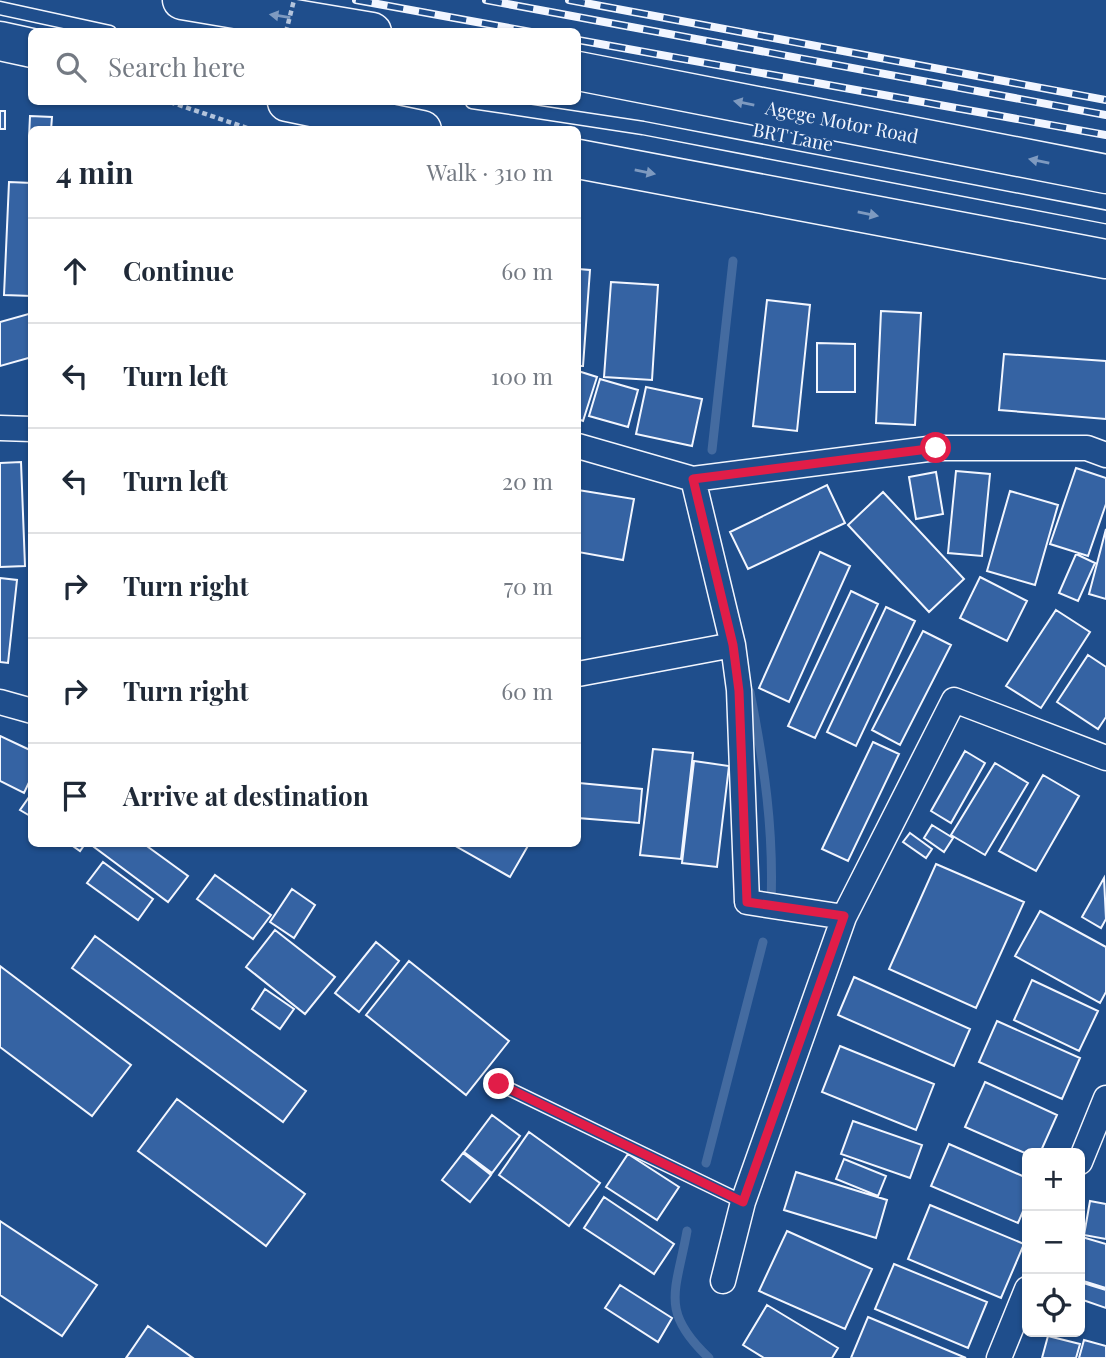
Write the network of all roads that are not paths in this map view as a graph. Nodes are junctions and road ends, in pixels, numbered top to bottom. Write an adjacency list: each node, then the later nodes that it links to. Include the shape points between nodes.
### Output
1 (182, 0): 4 (highway, one-way to 1)
2 (0, 8): 3 (lane)
3 (92, 28)
4 (348, 28)
5 (0, 41): 6 (highway)
6 (28, 47)
7 (581, 72): 12 (highway, Agege Motor Road, one-way to 7)
8 (301, 105): 10 (highway)
9 (492, 105): 13 (lane, BRT Lane, via 643,128)
10 (403, 126)
11 (581, 160): 14 (highway, one-way to 14)
12 (1106, 174)
13 (1106, 217)
14 (1106, 259)
15 (0, 428): 16 (street)
16 (28, 429)
17 (581, 447): 19 (street)
18 (1106, 455): 19 (street, via 1087,448 936,448)
19 (693, 479): 20 (street)
20 (733, 645): 21 (street); 25 (street, via 747,902)
21 (581, 673)
22 (0, 702): 23 (street)
23 (28, 710)
24 (1106, 758): 25 (street, via 954,700)
25 (844, 916): 29 (street)
26 (499, 1084): 29 (lane)
27 (1106, 1098): 28 (street)
28 (1085, 1150)
29 (743, 1202): 30 (street)
30 (723, 1281)
31 (1022, 1301): 32 (street)
32 (999, 1358)

